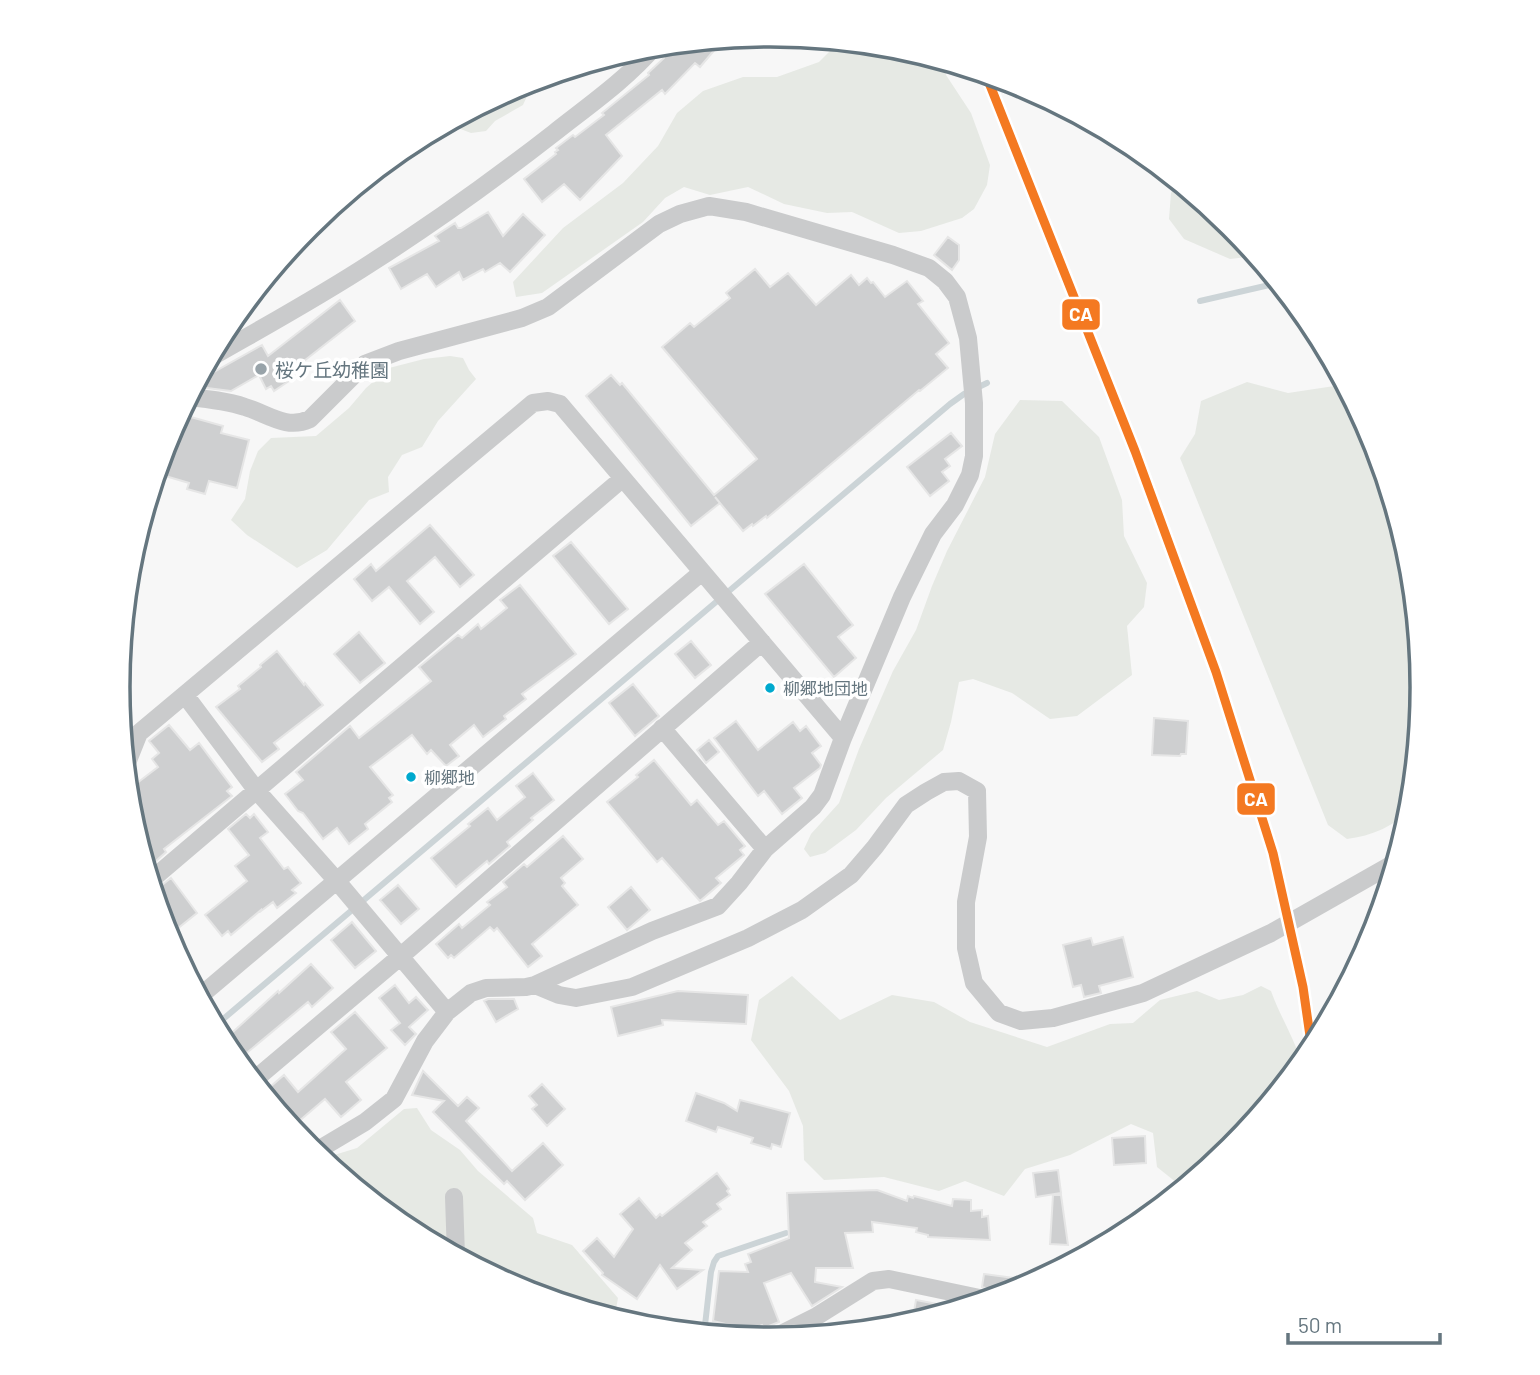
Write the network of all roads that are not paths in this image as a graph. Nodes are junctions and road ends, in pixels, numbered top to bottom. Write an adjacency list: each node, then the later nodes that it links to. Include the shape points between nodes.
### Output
1 (644, 60): 2 (street, via 497,178 371,263)
2 (229, 347)
3 (199, 398): 9 (street, via 301,423 365,364 548,307 659,224 709,206 746,212 929,268 957,297 968,338 974,456 955,505 933,534 902,597)
4 (622, 479): 5 (street); 7 (street, via 560,404 533,403); 11 (street)
5 (702, 572): 6 (street); 15 (street)
6 (762, 642): 8 (street); 9 (street)
7 (186, 695): 10 (street, via 139,733); 11 (street)
8 (662, 729): 12 (street); 16 (street)
9 (843, 738): 12 (street, via 822,795)
10 (133, 748)
11 (257, 790): 14 (street); 15 (street)
12 (765, 849): 17 (street, via 719,906 652,930)
13 (1383, 869): 17 (street, via 1271,933 1143,993 1053,1018 1021,1021 999,1013 974,983 966,948 966,902 978,837 977,791 959,781 944,782 906,805 851,875 802,910 748,939 632,987 576,998)
14 (158, 874)
15 (337, 880): 16 (street); 18 (street)
16 (401, 956): 19 (street); 20 (street)
17 (535, 985): 19 (street, via 486,988 471,993)
18 (207, 991)
19 (447, 1012): 21 (street, via 425,1041 394,1099)
20 (260, 1075)
21 (324, 1146)
22 (454, 1197): 23 (street)
23 (456, 1245)
24 (970, 1296): 25 (street, via 896,1280 873,1281)
25 (795, 1327)

